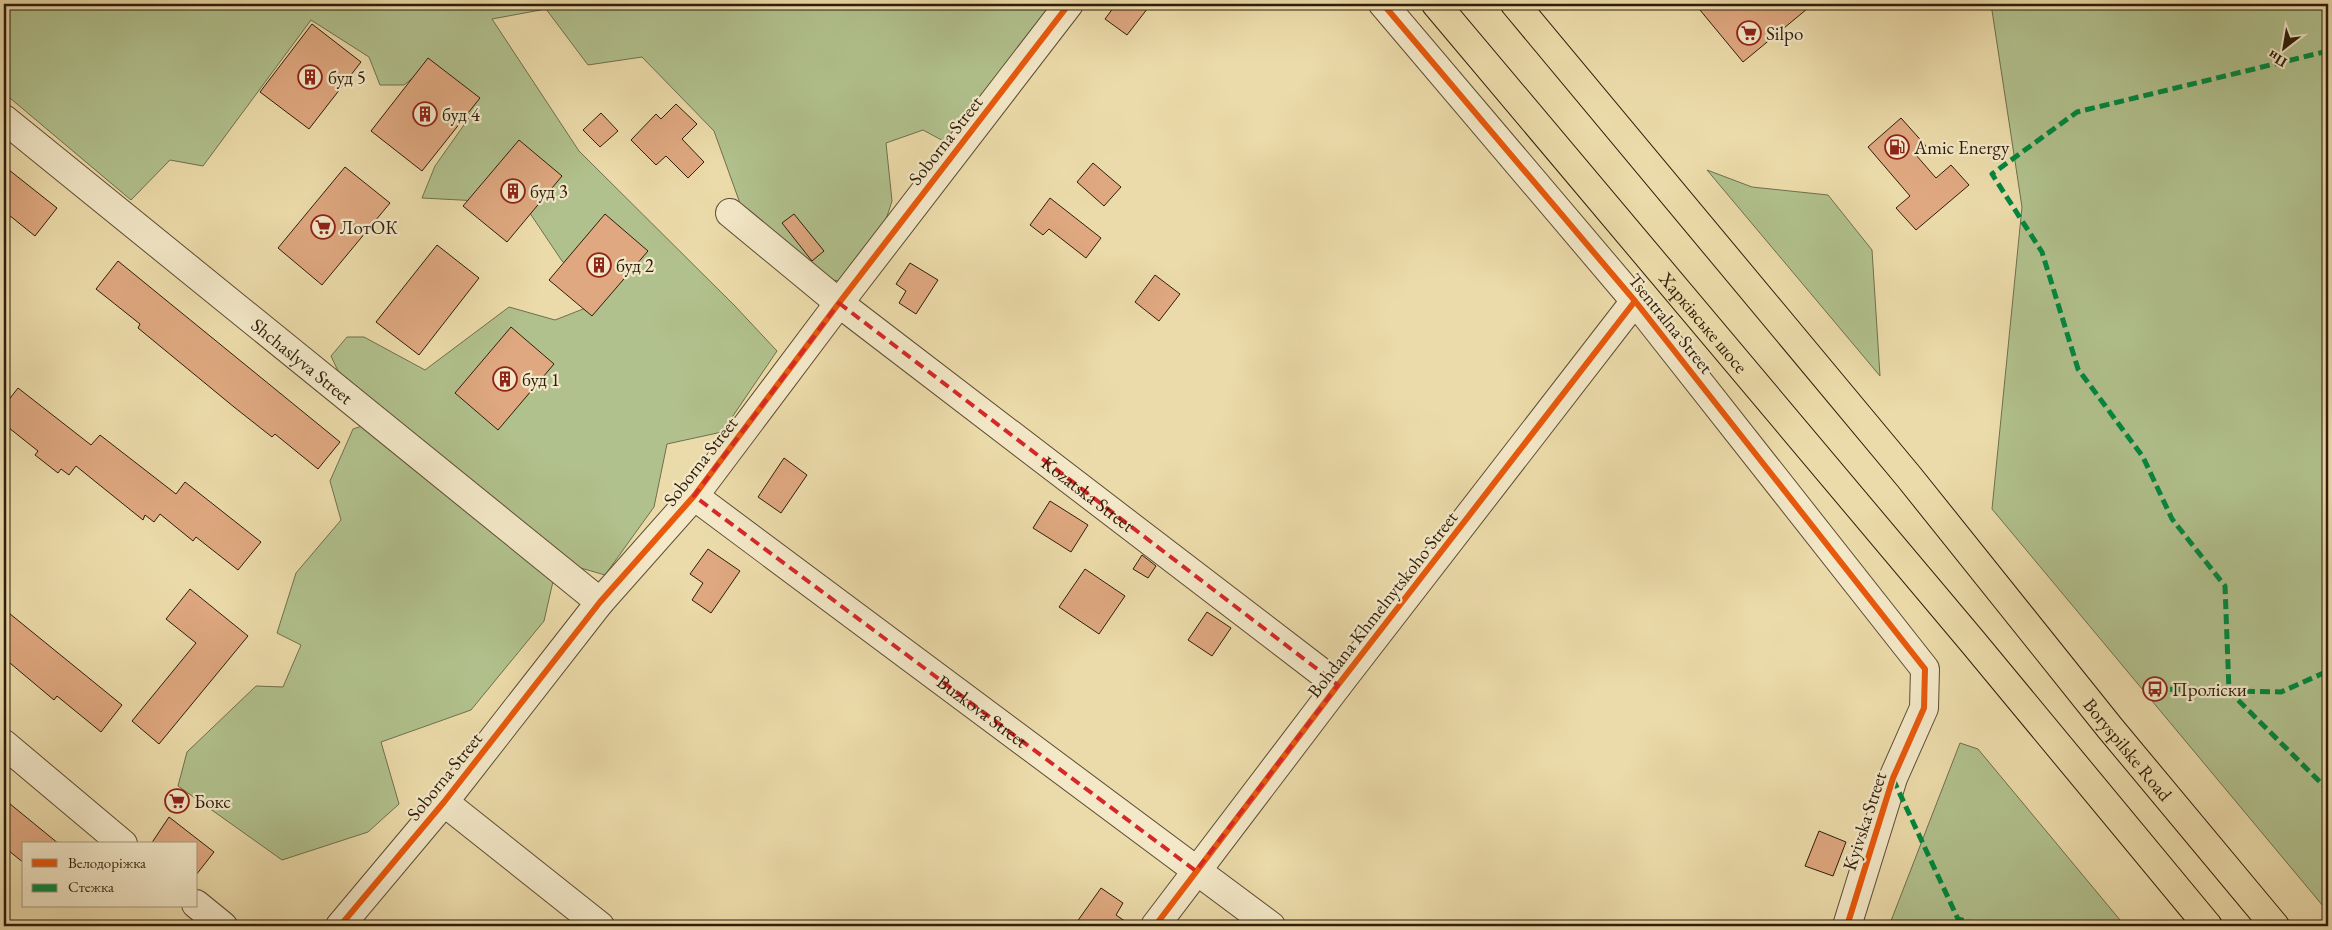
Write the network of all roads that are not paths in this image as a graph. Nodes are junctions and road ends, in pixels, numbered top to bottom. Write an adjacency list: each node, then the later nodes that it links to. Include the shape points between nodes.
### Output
1 (1069, 4): 8 (street, Soborna Street)
2 (1383, 4): 7 (street, Tsentralna Street)
3 (1436, 4): 24 (highway, Харківське шосе)
4 (1515, 4): 25 (highway, Boryspilske Road, via 1909,477 2110,728)
5 (4, 119): 10 (street, Shchaslyva Street)
6 (730, 213): 8 (street, Kozatska Street)
7 (1635, 301): 11 (street, Tsentralna Street); 12 (street, Bohdana Khmelnytskoho Street)
8 (839, 303): 9 (street, Soborna Street); 12 (street, Kozatska Street)
9 (694, 496): 10 (street, Soborna Street); 16 (street, Buzkova Street)
10 (600, 602): 14 (street, Soborna Street)
11 (1925, 669): 23 (street, Kyivska Street, via 1924,708 1893,778)
12 (1338, 685): 16 (street, Bohdana Khmelnytskoho Street)
13 (4, 744): 15 (street)
14 (444, 802): 19 (street, Soborna Street); 20 (street)
15 (122, 842)
16 (1196, 872): 21 (street, Bohdana Khmelnytskoho Street); 22 (street, Buzkova Street)
17 (198, 906): 18 (street)
18 (223, 926)
19 (340, 926)
20 (600, 926)
21 (1155, 926)
22 (1272, 926)
23 (1847, 926)
24 (2208, 926)
25 (2275, 926)

